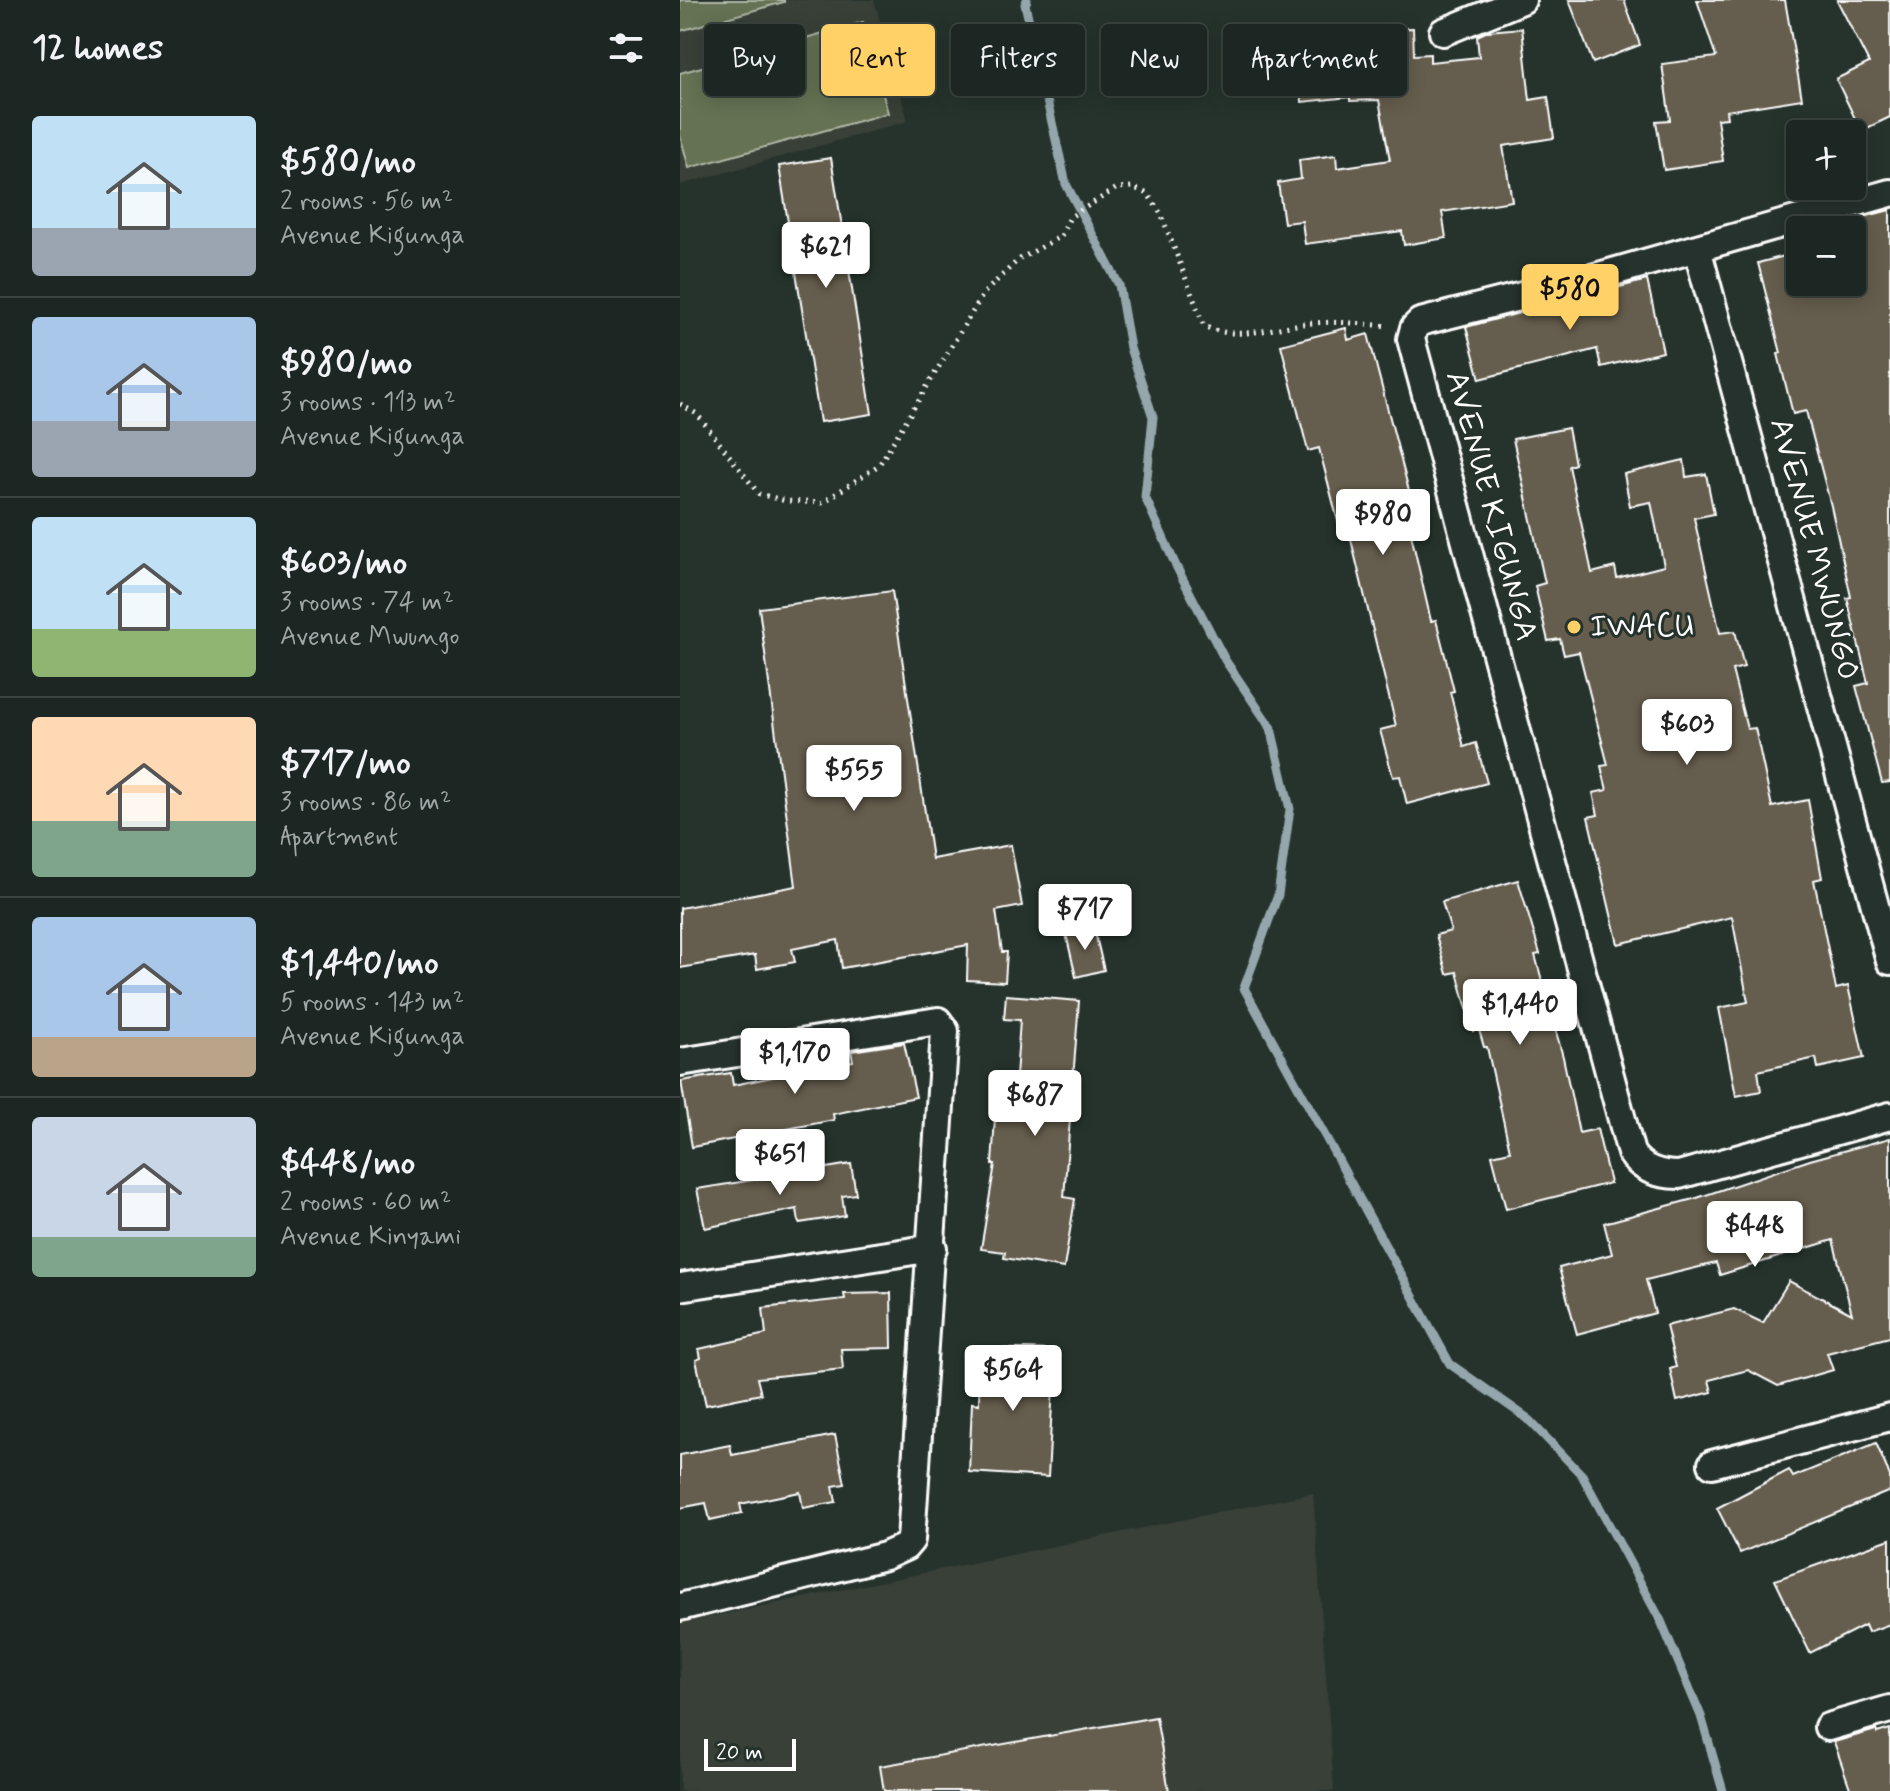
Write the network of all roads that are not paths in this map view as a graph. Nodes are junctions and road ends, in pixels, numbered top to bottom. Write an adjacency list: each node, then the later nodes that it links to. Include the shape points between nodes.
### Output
1 (1522, 0): 2 (street)
2 (1443, 32)
3 (1890, 193): 4 (street)
4 (1697, 248): 5 (street, AVENUE MWUNGO); 7 (street, AVENUE KIGUNGA, via 1420,322 1412,344 1631,1153 1653,1172 1679,1175)
5 (1890, 961)
6 (680, 1062): 8 (street, via 880,1028 942,1023)
7 (1890, 1116)
8 (933, 1248): 9 (street); 12 (street, via 911,1540 885,1556)
9 (680, 1287)
10 (1890, 1417): 11 (street)
11 (1712, 1464)
12 (680, 1607)
13 (1890, 1709): 14 (street)
14 (1828, 1727)

